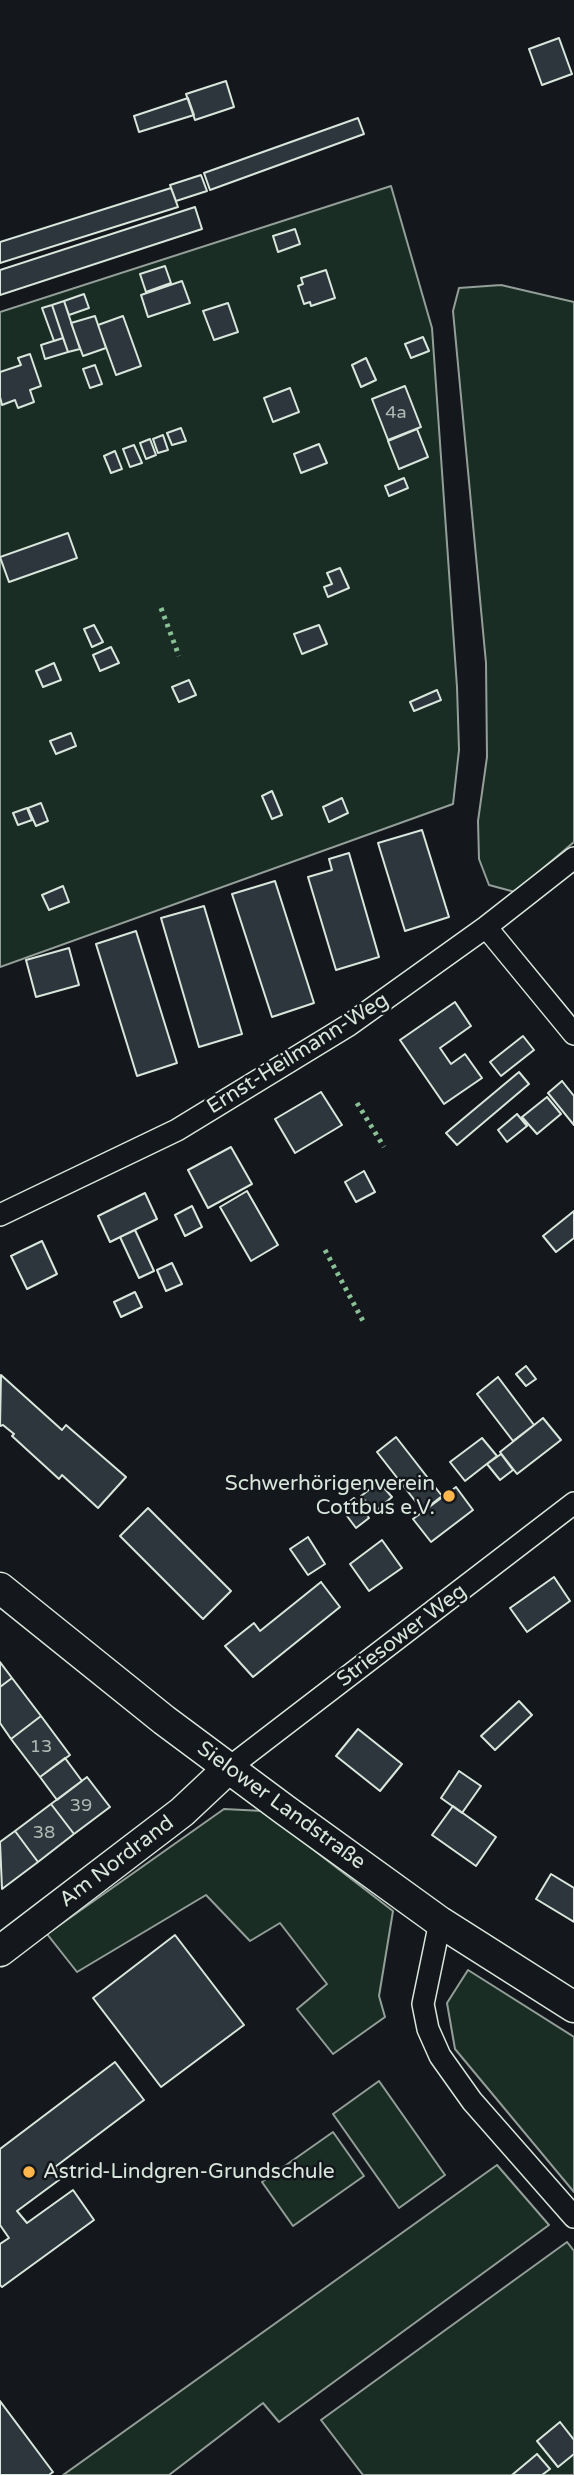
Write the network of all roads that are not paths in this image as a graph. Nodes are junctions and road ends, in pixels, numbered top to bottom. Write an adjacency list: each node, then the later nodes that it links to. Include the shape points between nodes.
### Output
1 (574, 858): 2 (street, Ernst-Heilmann-Weg)
2 (486, 927): 3 (street); 4 (street, Ernst-Heilmann-Weg, via 349,1026 177,1130)
3 (574, 1034)
4 (0, 1215)
5 (574, 1503): 7 (street, Striesower Weg)
6 (0, 1588): 7 (main road, Sielower Landstraße)
7 (230, 1768): 8 (main road, Sielower Landstraße); 9 (main road, Am Nordrand, via 182,1812)
8 (440, 1922): 10 (main road, Sielower Landstraße); 11 (street, via 423,2004 440,2056 472,2101)
9 (0, 1951)
10 (574, 2007)
11 (574, 2217)

